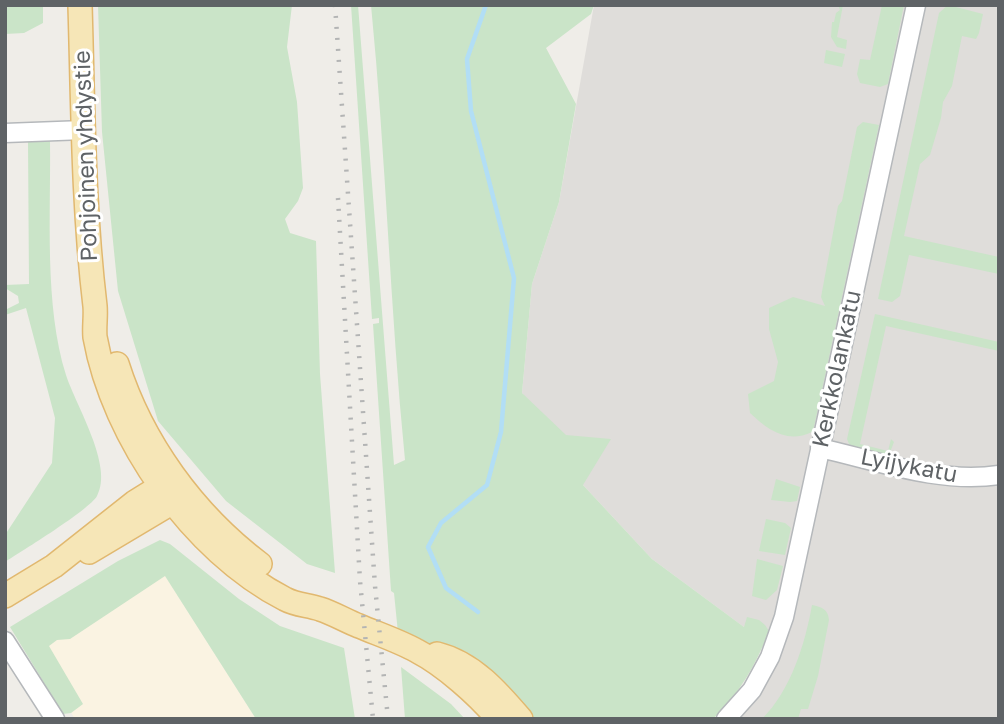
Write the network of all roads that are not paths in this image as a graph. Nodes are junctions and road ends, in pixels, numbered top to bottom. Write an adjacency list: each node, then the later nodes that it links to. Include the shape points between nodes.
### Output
1 (80, 5): 3 (main road, Pohjoinen yhdystie)
2 (916, 5): 5 (street, Kerkkolankatu)
3 (84, 130): 4 (street); 7 (main road, Pohjoinen yhdystie, via 95,307 134,408)
4 (5, 133)
5 (820, 448): 6 (street, Lyijykatu, via 937,475); 14 (street, Kerkkolankatu, via 784,617 752,690)
6 (999, 475)
7 (174, 490): 8 (main road, via 93,551 54,566); 10 (main road, Pohjoinen yhdystie, via 208,541 252,578 298,605 321,610)
8 (5, 596)
9 (5, 640): 11 (street)
10 (417, 651): 12 (main road, Pohjoinen yhdystie, via 438,664); 13 (main road, Pohjoinen yhdystie, via 453,659 472,671)
11 (55, 719)
12 (498, 719)
13 (521, 719)
14 (726, 719)

